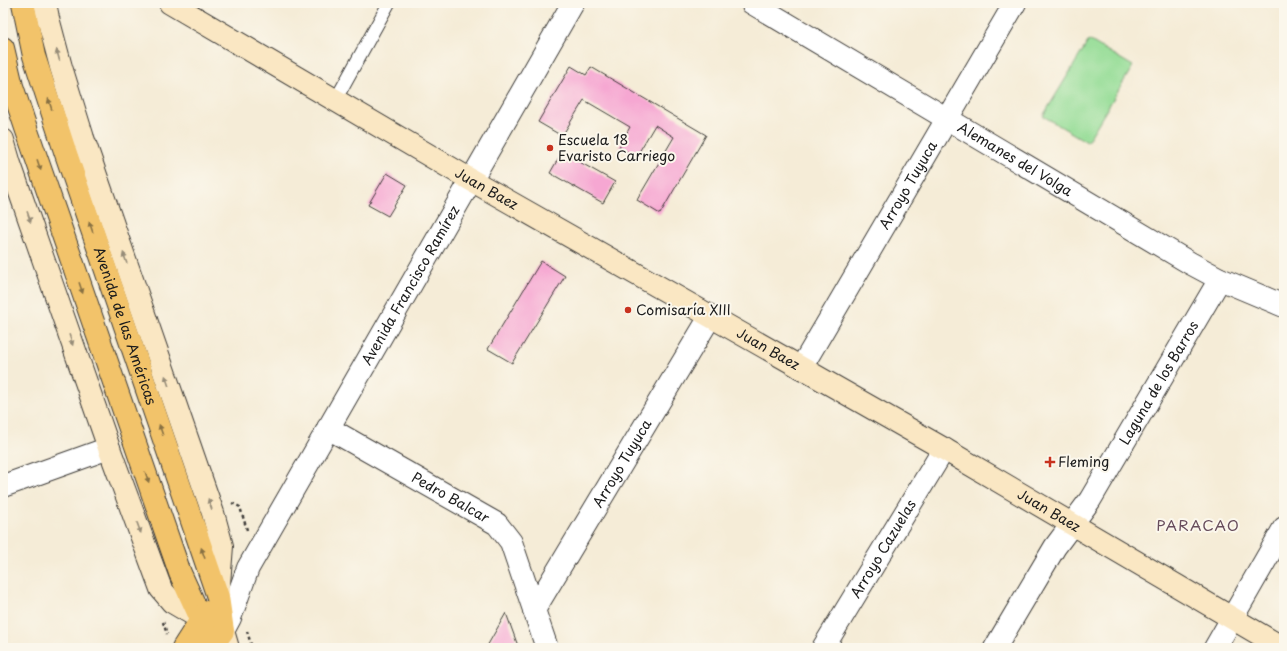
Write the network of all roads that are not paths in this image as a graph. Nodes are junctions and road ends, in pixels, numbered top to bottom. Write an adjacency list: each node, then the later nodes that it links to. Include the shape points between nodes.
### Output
1 (23, 3): 24 (main road, Avenida de las Américas, one-way to 1, via 65,151 34,56)
2 (45, 3): 24 (street, one-way to 2, via 222,546 213,513 83,138)
3 (170, 3): 9 (street, Juan Baez)
4 (389, 3): 9 (lane)
5 (573, 3): 12 (street, Avenida Francisco Ramírez)
6 (752, 3): 10 (street, Alemanes del Volga)
7 (1015, 3): 10 (street, Arroyo Tuyuca)
8 (3, 48): 27 (main road, Avenida de las Américas, one-way to 27, via 12,86 180,573)
9 (336, 99): 12 (street, Juan Baez)
10 (948, 118): 13 (street, Alemanes del Volga); 16 (street, Arroyo Tuyuca)
11 (3, 140): 18 (street, one-way to 18)
12 (471, 180): 15 (street, Juan Baez); 17 (street, Avenida Francisco Ramírez)
13 (1220, 279): 14 (street, Alemanes del Volga); 21 (street, Laguna de los Barros, via 1090,500)
14 (1284, 306)
15 (710, 317): 16 (street, Juan Baez); 25 (street, Arroyo Tuyuca)
16 (801, 368): 19 (street, Juan Baez)
17 (328, 428): 23 (street, Avenida Francisco Ramírez); 25 (street, Pedro Balcar, via 497,524 511,542)
18 (109, 448): 20 (street); 27 (street, one-way to 27, via 161,588 172,602)
19 (944, 449): 21 (street, Juan Baez); 31 (street, Arroyo Cazuelas)
20 (3, 486)
21 (1072, 525): 26 (street, Juan Baez); 32 (street, Laguna de los Barros, via 1054,547)
22 (1284, 528): 26 (street)
23 (248, 568): 24 (street, Avenida Francisco Ramírez); 28 (street, Avenida Francisco Ramírez, via 230,618)
24 (218, 597): 27 (main road, Avenida Francisco Ramírez); 28 (main road, Avenida de las Américas)
25 (534, 610): 30 (street, Pedro Balcar)
26 (1232, 618): 33 (street); 34 (street, Juan Baez)
27 (201, 619): 28 (main road, Avenida de las Américas); 29 (main road, Avenida Francisco Ramírez)
28 (216, 644)
29 (183, 648)
30 (547, 648)
31 (823, 648)
32 (995, 648)
33 (1215, 648)
34 (1283, 648)

